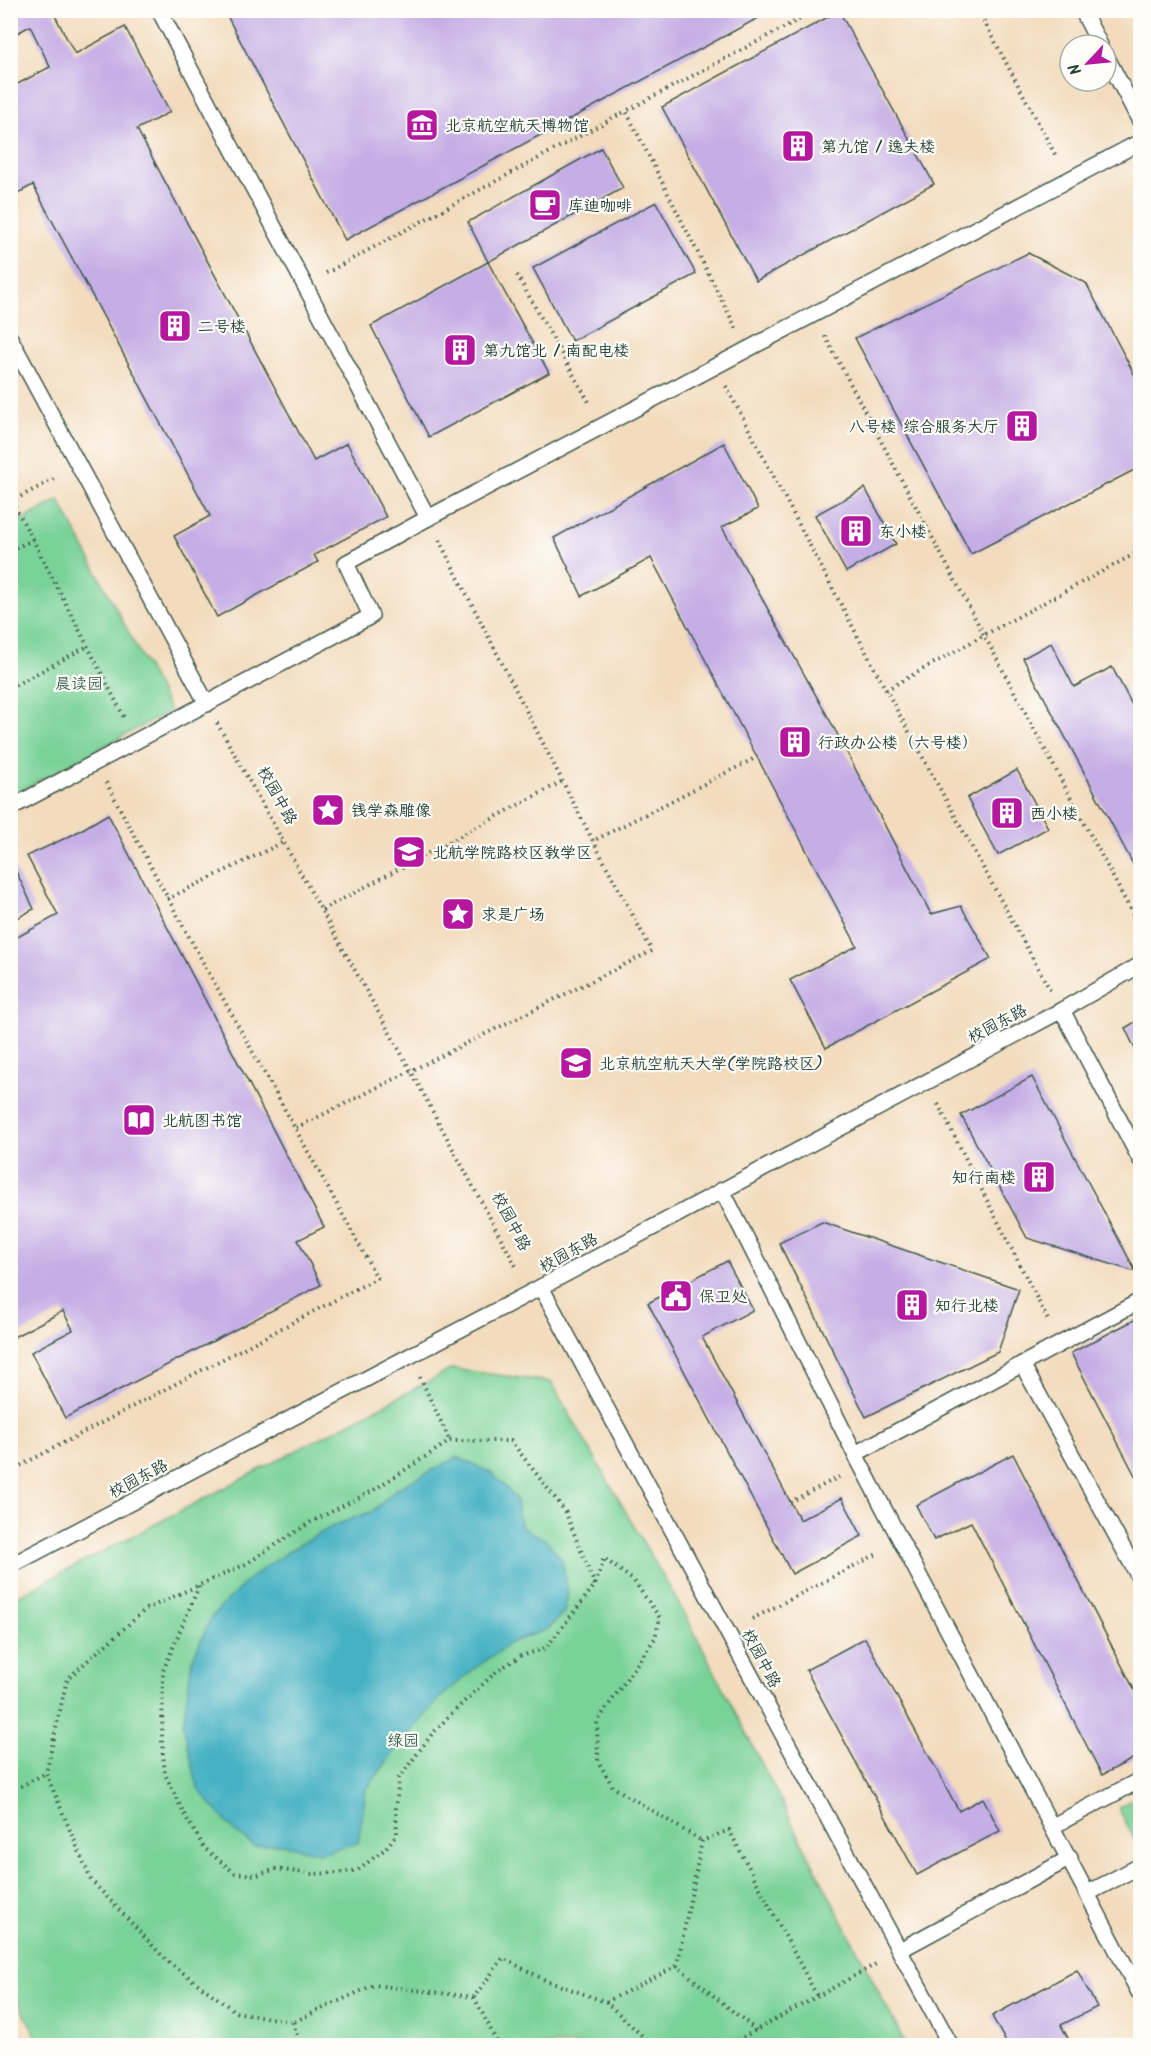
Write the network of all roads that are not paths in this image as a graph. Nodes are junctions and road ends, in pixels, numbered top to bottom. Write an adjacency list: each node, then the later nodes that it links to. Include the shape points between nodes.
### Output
1 (159, 10): 8 (lane)
2 (1082, 10): 3 (lane)
3 (1094, 33)
4 (1118, 79): 5 (lane)
5 (1140, 121)
6 (1140, 142): 8 (lane)
7 (10, 338): 9 (lane)
8 (428, 518): 9 (lane, via 346,563 371,616)
9 (207, 704): 10 (lane)
10 (10, 808)
11 (1140, 965): 12 (lane, 校园东路)
12 (1062, 1010): 13 (lane); 14 (lane, 校园东路)
13 (1140, 1159)
14 (722, 1190): 15 (lane, 校园东路); 18 (lane)
15 (542, 1287): 19 (lane, 校园东路); 26 (lane, 校园中路)
16 (1140, 1301): 17 (lane)
17 (1022, 1364): 18 (lane); 20 (lane)
18 (858, 1460): 22 (lane)
19 (10, 1566)
20 (1140, 1580)
21 (1140, 1780): 22 (lane)
22 (1053, 1826): 23 (lane)
23 (1070, 1858): 25 (lane); 26 (lane)
24 (1140, 1866): 25 (lane)
25 (1088, 1893): 27 (lane)
26 (900, 1950): 28 (lane, 校园中路)
27 (1140, 1994)
28 (951, 2046)

